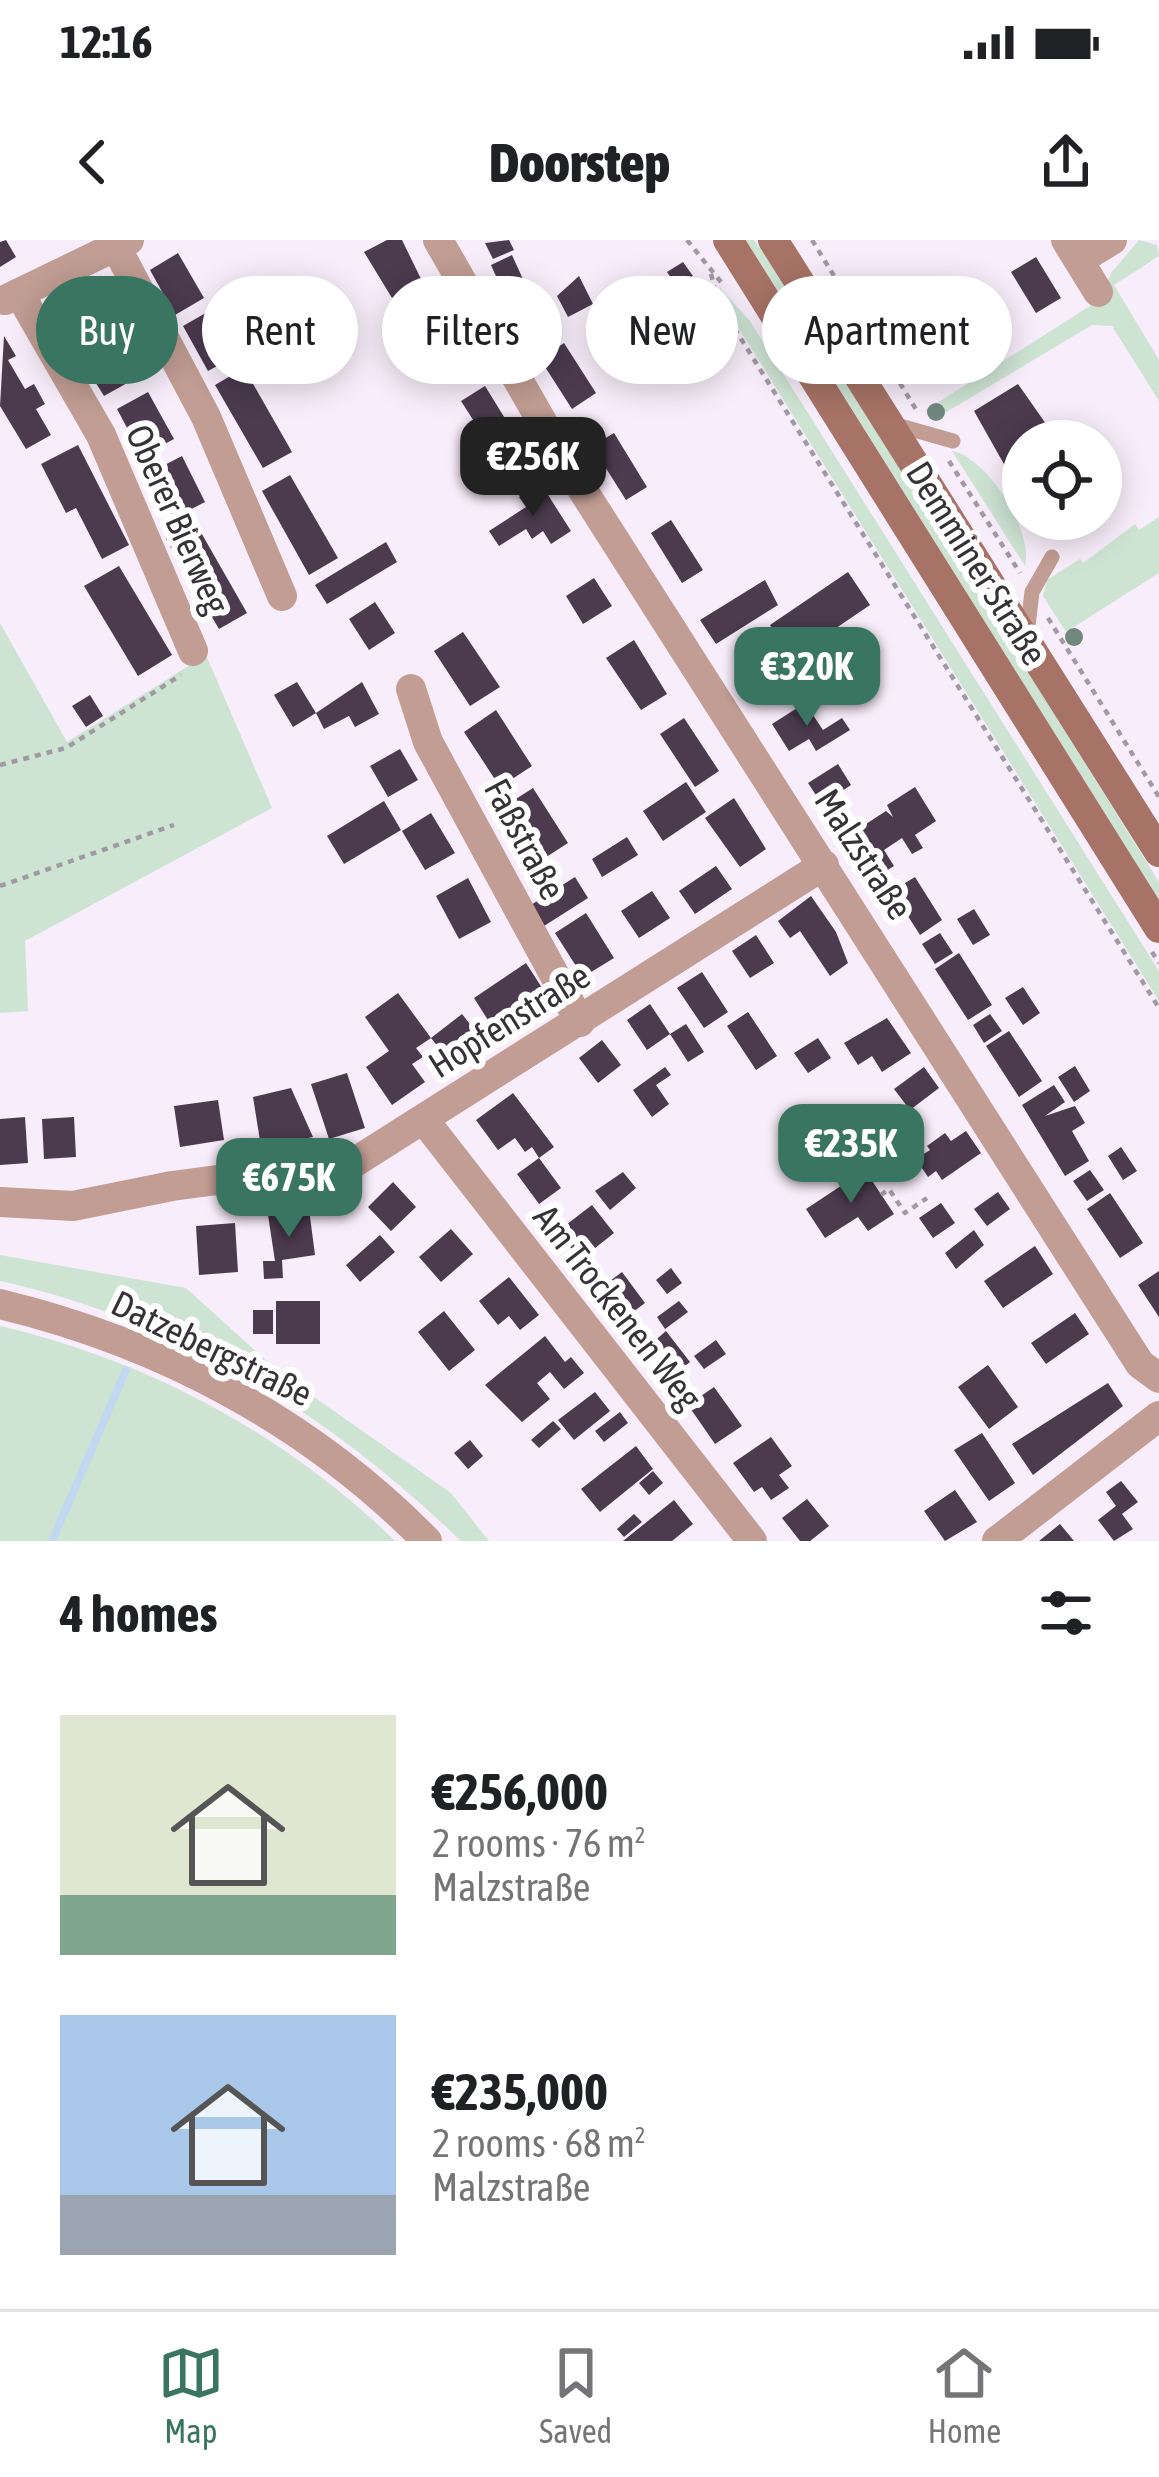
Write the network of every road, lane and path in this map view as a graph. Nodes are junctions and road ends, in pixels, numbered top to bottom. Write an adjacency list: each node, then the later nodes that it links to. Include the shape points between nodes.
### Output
1 (438, 240): 24 (street, Malzstraße, via 568,467)
2 (687, 240): 27 (path, via 711,274 718,302)
3 (728, 240): 26 (main road, Demminer Straße)
4 (773, 240): 11 (main road, Demminer Straße)
5 (812, 240): 12 (path)
6 (1112, 240): 8 (street)
7 (122, 243): 10 (street); 16 (street)
8 (1072, 250): 9 (street)
9 (1098, 292)
10 (9, 298): 18 (street, Oberer Bierweg, via 101,435)
11 (889, 423): 12 (lane); 17 (main road, Demminer Straße)
12 (932, 435): 13 (lane); 15 (path)
13 (953, 441)
14 (1052, 557): 15 (lane)
15 (1032, 592): 17 (lane); 21 (path)
16 (282, 596)
17 (1027, 643): 23 (main road, Demminer Straße)
18 (194, 651): 20 (path, via 201,663 66,748)
19 (411, 688): 28 (street, Faßstraße, via 428,742)
20 (0, 765)
21 (1159, 797)
22 (174, 825): 25 (path)
23 (1159, 852)
24 (824, 865): 28 (street, Hopfenstraße); 34 (street, Malzstraße, via 1139,1364)
25 (0, 886)
26 (1159, 928)
27 (1159, 1008)
28 (580, 1022): 29 (street, Hopfenstraße)
29 (424, 1120): 32 (street, Hopfenstraße, via 338,1168 73,1206); 37 (street, Am Trockenen Weg)
30 (881, 1195): 31 (path, via 889,1190 904,1213)
31 (927, 1198)
32 (0, 1202)
33 (0, 1304): 36 (street, Datzebergstraße, via 146,1352 282,1418 370,1484)
34 (1159, 1378)
35 (1159, 1416): 38 (street)
36 (427, 1541)
37 (752, 1541)
38 (998, 1541)

